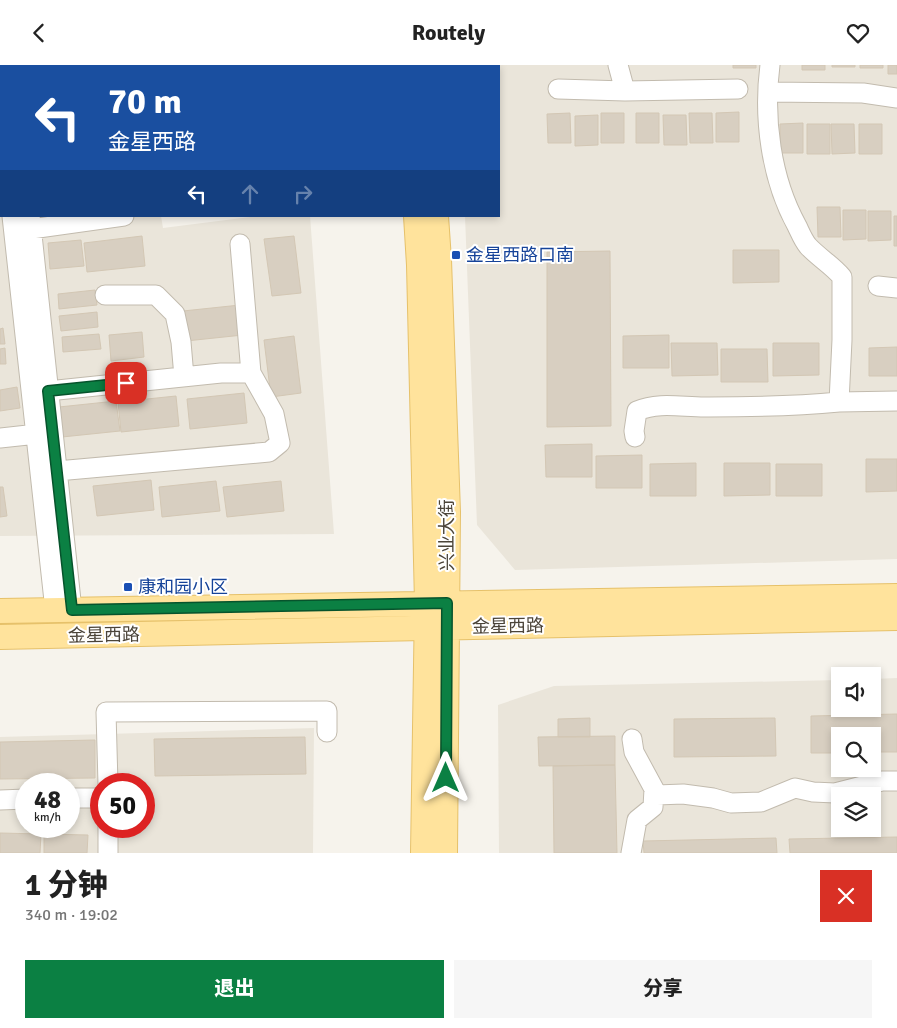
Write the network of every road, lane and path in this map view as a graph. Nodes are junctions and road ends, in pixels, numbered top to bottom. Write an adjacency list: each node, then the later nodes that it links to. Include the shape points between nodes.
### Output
1 (618, 65): 5 (lane)
2 (770, 65): 6 (lane)
3 (558, 89): 5 (lane)
4 (738, 89): 5 (lane)
5 (624, 91)
6 (768, 92): 7 (lane, via 863,93); 18 (lane, via 772,154 789,211 807,245 842,277)
7 (897, 98)
8 (111, 217): 11 (lane)
9 (416, 217): 24 (main road, 兴业大街)
10 (436, 217): 24 (main road, 兴业大街, via 448,513)
11 (17, 224): 16 (lane); 19 (lane)
12 (240, 244): 14 (lane)
13 (105, 295): 15 (lane, via 156,295 175,314)
14 (252, 373): 15 (lane); 22 (lane, via 274,414 280,443 269,452)
15 (184, 377): 16 (lane)
16 (48, 391): 22 (lane)
17 (897, 401): 18 (lane)
18 (839, 402): 20 (lane, via 645,407 637,411)
19 (37, 434): 21 (lane); 25 (lane)
20 (635, 437)
21 (0, 438)
22 (57, 471): 25 (lane)
23 (897, 596): 24 (main road, 金星西路)
24 (437, 603): 25 (main road, 金星西路); 28 (main road, 兴业大街)
25 (64, 610): 26 (main road, 金星西路)
26 (0, 611)
27 (897, 618): 28 (main road, 金星西路)
28 (436, 628): 29 (main road, 金星西路); 39 (main road, 兴业大街); 40 (main road, 兴业大街)
29 (0, 637)
30 (327, 732): 32 (lane, via 327,711 106,712)
31 (632, 739): 41 (lane, via 634,751 654,789 652,807 637,820)
32 (108, 773)
33 (897, 781): 34 (lane, via 882,781 835,793 795,788 761,802 731,803 683,794)
34 (657, 795)
35 (15, 799): 36 (lane)
36 (0, 800)
37 (108, 838): 38 (lane)
38 (108, 853)
39 (423, 853)
40 (445, 853)
41 (631, 853)

